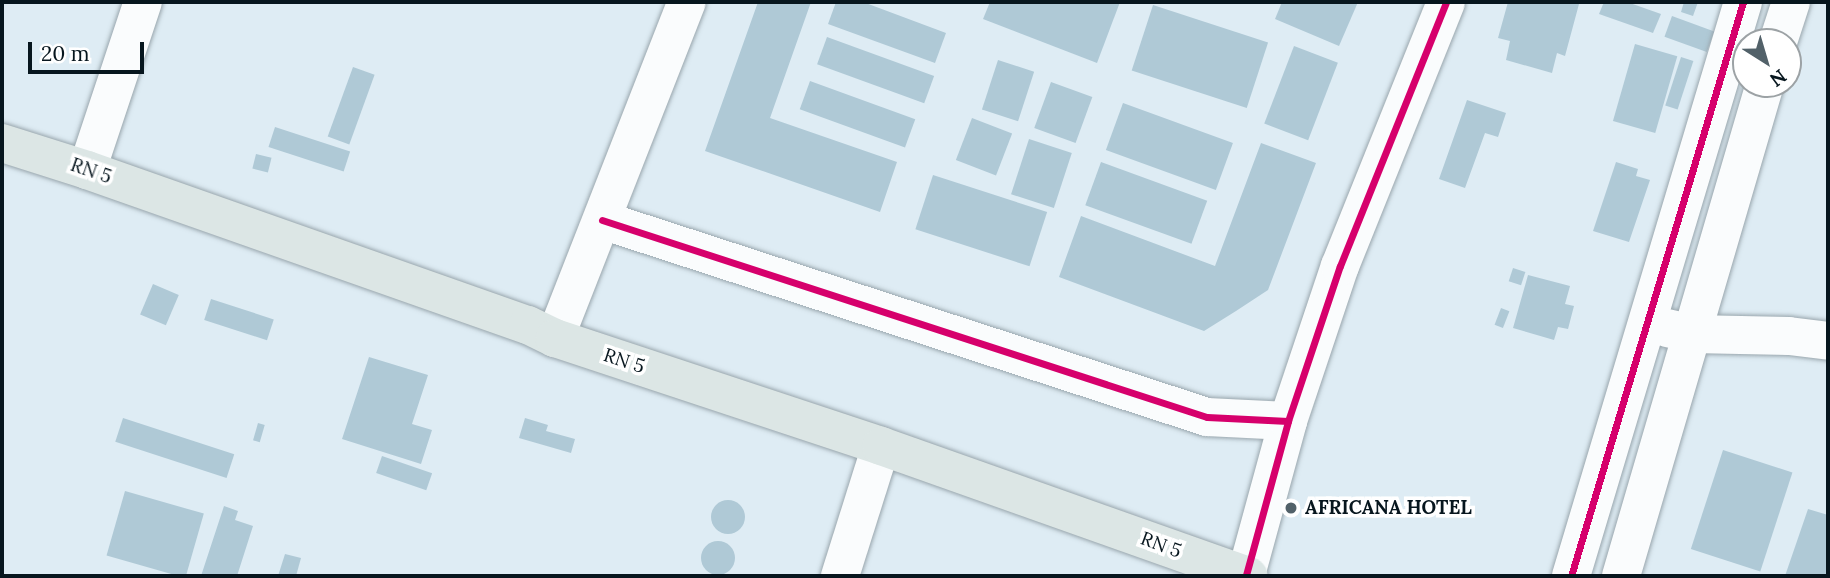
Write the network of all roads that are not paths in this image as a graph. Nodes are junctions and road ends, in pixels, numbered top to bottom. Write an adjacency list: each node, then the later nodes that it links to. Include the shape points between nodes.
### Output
1 (143, 2): 9 (street)
2 (687, 2): 10 (street)
3 (1446, 2): 15 (street, via 1340,266)
4 (1744, 2): 11 (street)
5 (1791, 2): 6 (street)
6 (1783, 28)
7 (1761, 98): 12 (street)
8 (2, 142): 9 (main road, RN 5 / RN 5)
9 (87, 170): 13 (main road, RN 5 / RN 5)
10 (602, 220): 13 (street); 15 (street, via 1207,417)
11 (1646, 322): 12 (street); 19 (street)
12 (1692, 334): 14 (street); 20 (street)
13 (555, 338): 16 (main road, RN 5 / RN 5)
14 (1828, 341)
15 (1288, 421): 18 (street)
16 (881, 446): 17 (street); 18 (main road, RN 5 / RN 5)
17 (840, 576)
18 (1247, 576)
19 (1571, 576)
20 (1620, 576)

